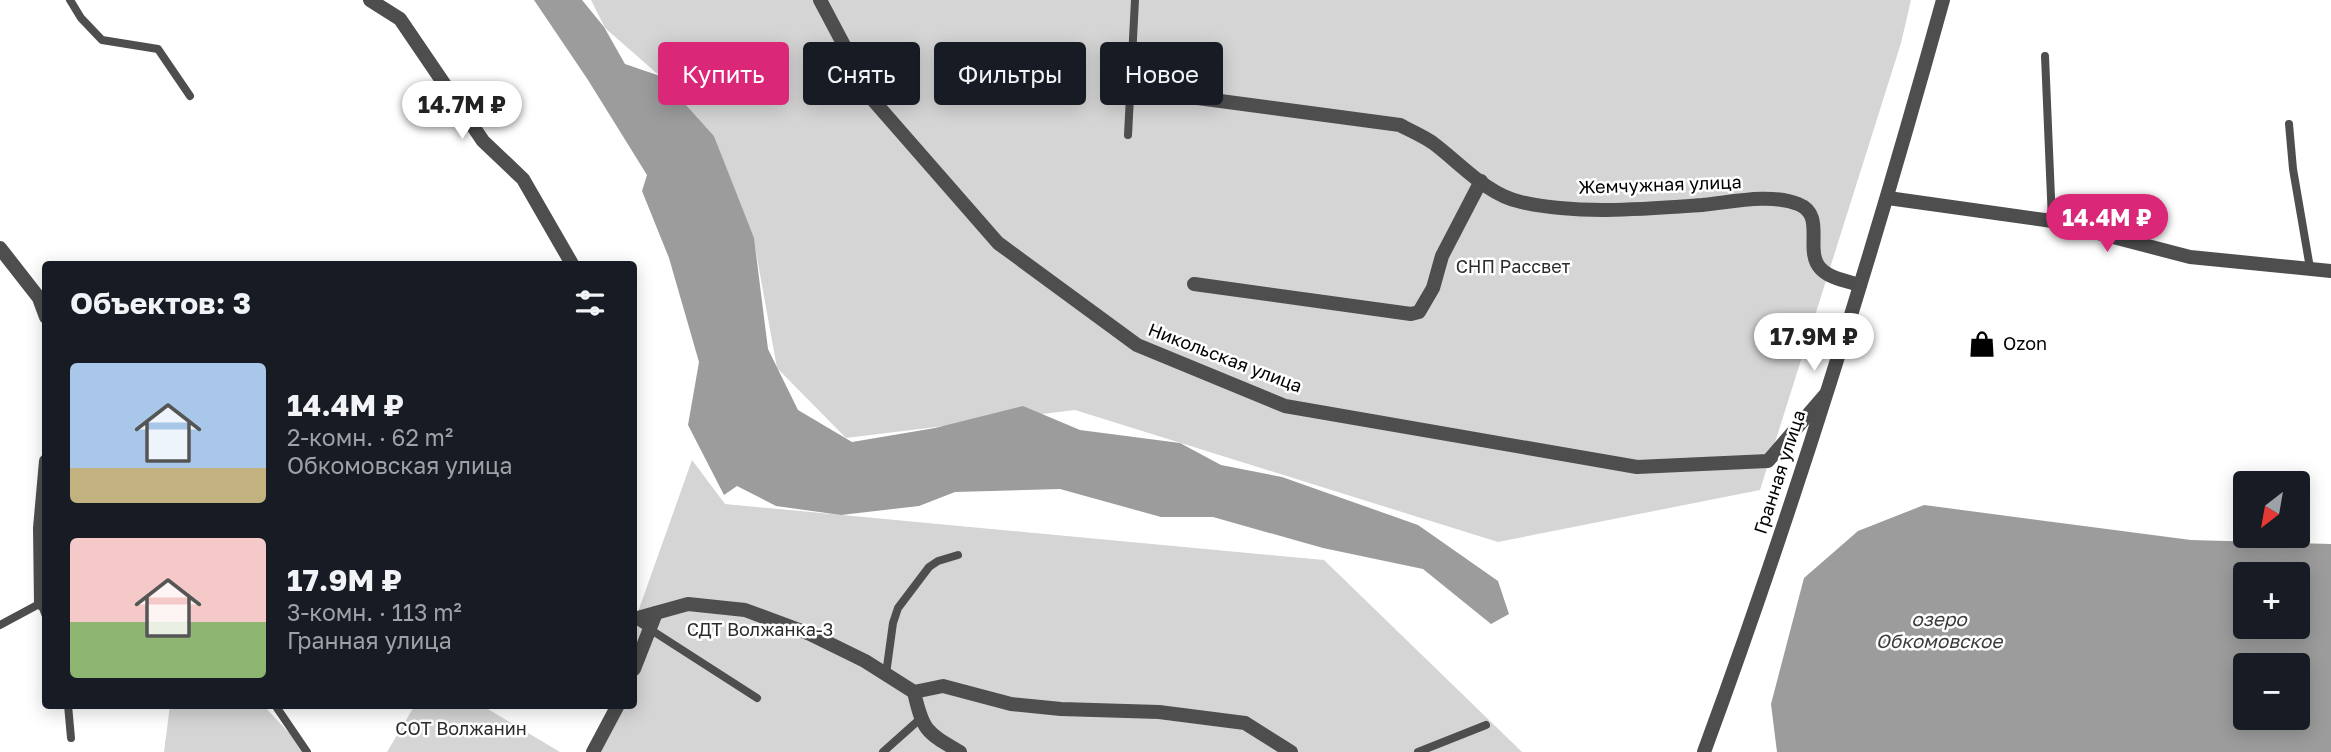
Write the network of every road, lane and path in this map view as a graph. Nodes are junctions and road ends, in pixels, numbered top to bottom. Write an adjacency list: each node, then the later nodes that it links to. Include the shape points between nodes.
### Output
1 (71, 0): 8 (lane, via 102,40 158,49)
2 (370, 0): 17 (street, via 400,19 484,141 523,179)
3 (820, 0): 23 (street, Никольская улица, via 873,100 998,243 1137,345 1285,406 1637,467 1768,461)
4 (1135, 0): 6 (lane)
5 (1943, 0): 14 (street, Гранная улица)
6 (1133, 42)
7 (2045, 56): 15 (lane)
8 (190, 96)
9 (1223, 101): 13 (street, Жемчужная улица, via 1400,125 1429,140)
10 (1129, 105): 12 (lane)
11 (2289, 124): 18 (lane)
12 (1128, 135)
13 (1481, 181): 20 (street, via 1419,312); 21 (street, Жемчужная улица, via 1518,202 1559,208 1651,208 1775,199 1800,204 1815,225 1814,259 1828,273)
14 (1888, 198): 15 (street); 21 (street, Гранная улица)
15 (2052, 221): 18 (street, via 2190,257)
16 (0, 248): 22 (street)
17 (570, 261)
18 (2310, 268): 19 (street)
19 (2331, 271)
20 (1194, 284)
21 (1860, 285): 23 (street, Гранная улица)
22 (42, 308)
23 (1825, 396): 49 (street, Гранная улица)
24 (42, 506): 26 (street)
25 (958, 555): 34 (lane, via 929,567 898,608)
26 (42, 583)
27 (42, 610): 31 (lane)
28 (656, 612): 29 (street); 32 (street); 34 (street, via 688,604 745,610 810,634)
29 (637, 618)
30 (637, 621): 32 (lane)
31 (0, 625)
32 (649, 630): 33 (street); 36 (lane)
33 (637, 661)
34 (886, 674): 35 (street)
35 (914, 692): 40 (street); 47 (street, via 943,686 1011,704 1159,712 1245,723)
36 (757, 698)
37 (68, 709): 42 (lane)
38 (278, 709): 43 (lane)
39 (616, 709): 44 (street)
40 (920, 719): 45 (lane); 46 (street, via 931,735)
41 (1486, 725): 48 (lane)
42 (71, 738)
43 (307, 752)
44 (593, 752)
45 (883, 752)
46 (960, 752)
47 (1291, 752)
48 (1418, 752)
49 (1704, 752)

